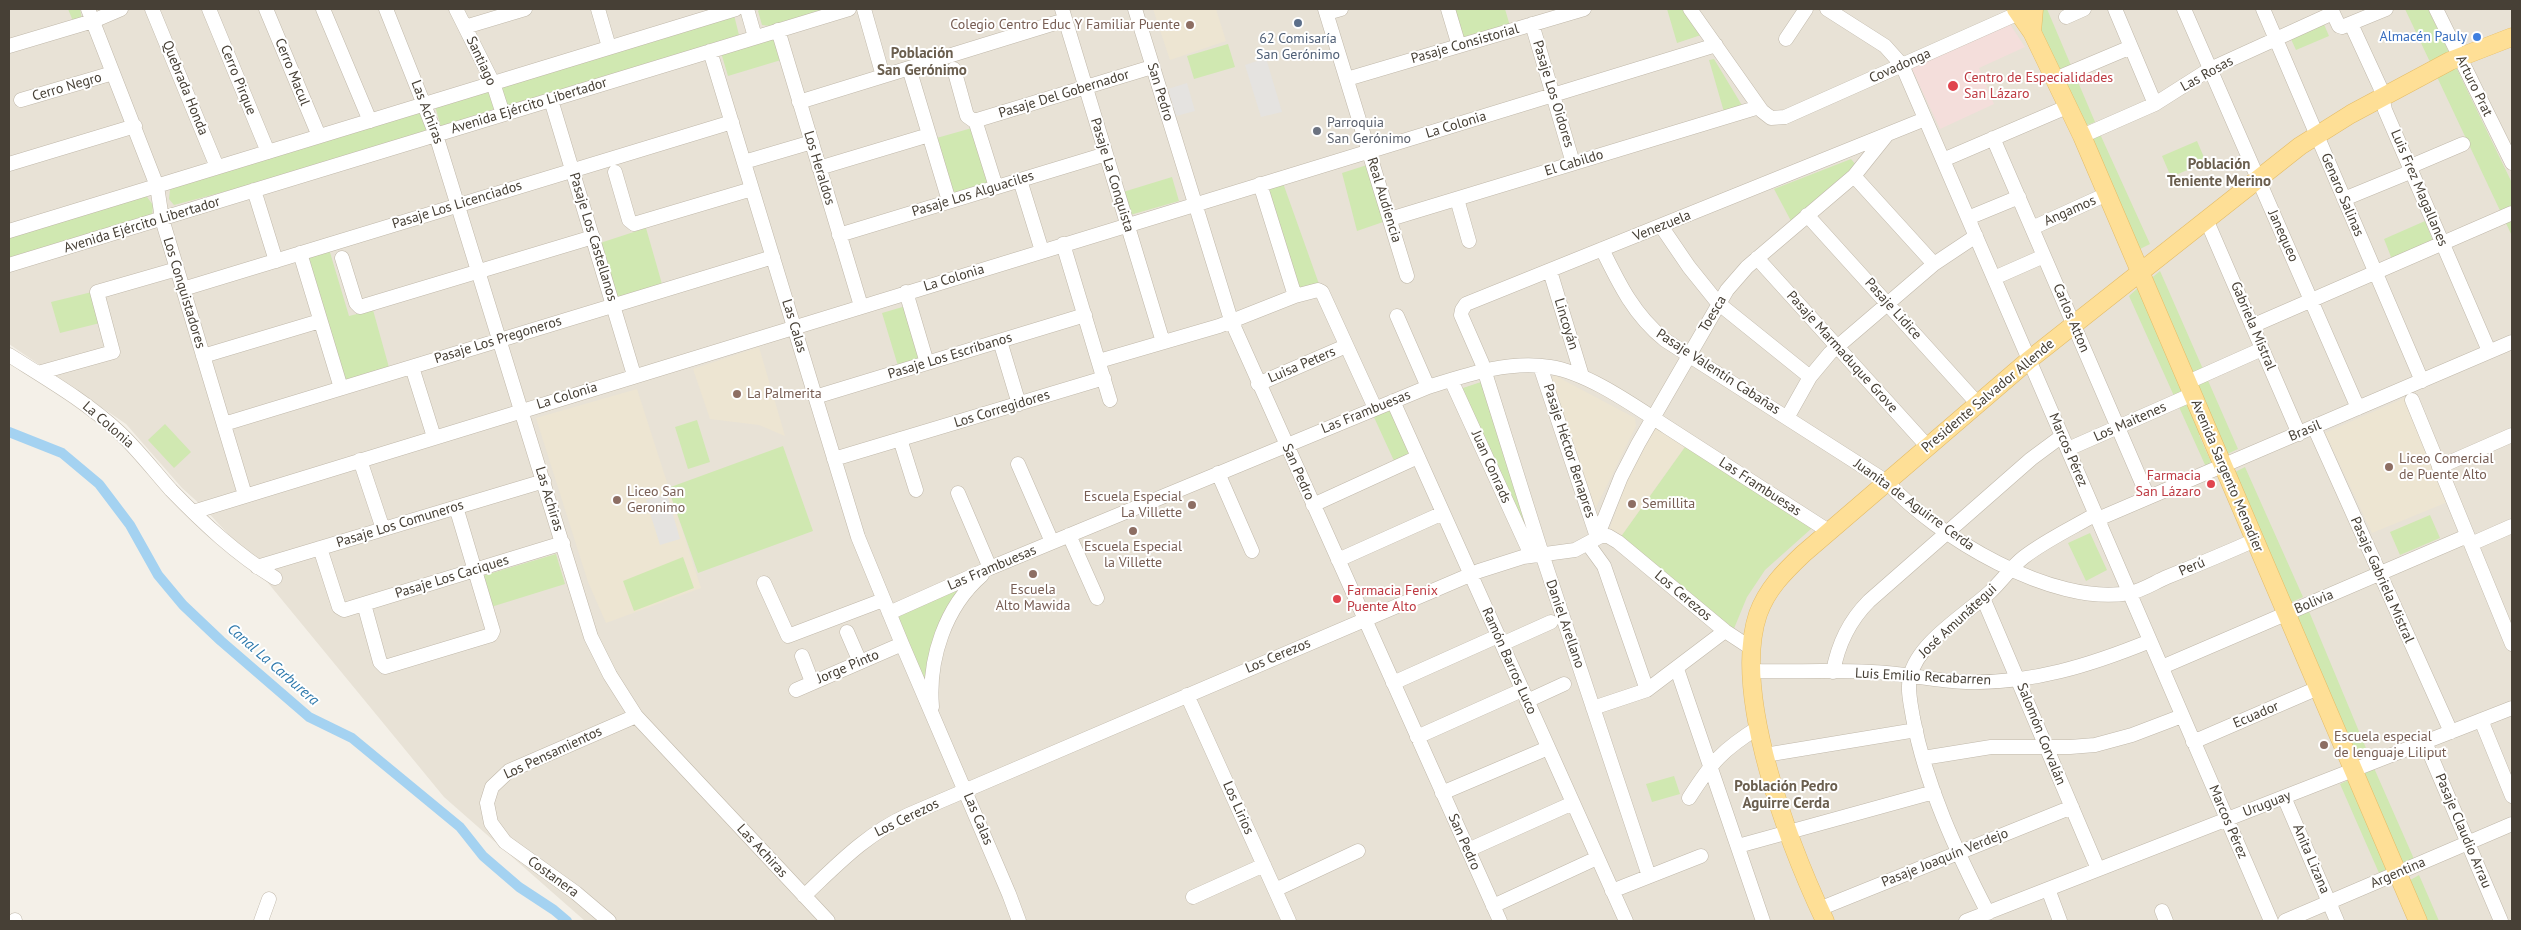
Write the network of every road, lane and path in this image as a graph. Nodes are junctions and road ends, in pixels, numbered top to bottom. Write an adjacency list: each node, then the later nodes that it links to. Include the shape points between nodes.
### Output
1 (121, 9): 30 (street)
2 (152, 9): 92 (street, Quebrada Honda)
3 (209, 9): 85 (street, Cerro Pirque)
4 (266, 9): 78 (street, Cerro Macul)
5 (323, 9): 71 (street)
6 (386, 9): 64 (street, Las Achiras)
7 (456, 9): 35 (street, Santiago)
8 (525, 9): 35 (street)
9 (598, 9): 44 (street)
10 (736, 9): 44 (street)
11 (747, 9): 37 (street)
12 (848, 9): 36 (street, Avenida Ejército Libertador)
13 (864, 9): 54 (street)
14 (1134, 9): 49 (street, San Pedro)
15 (1341, 9): 28 (street)
16 (1448, 9): 43 (street)
17 (1584, 9): 33 (street, Pasaje Consistorial)
18 (1690, 9): 41 (street)
19 (1806, 9): 39 (street)
20 (1827, 9): 48 (street, Marcos Pérez, via 1886,46)
21 (2084, 9): 32 (street)
22 (2115, 9): 45 (street)
23 (2184, 9): 52 (street, Janequeo)
24 (2263, 9): 40 (street, Genaro Salinas)
25 (2386, 9): 34 (street)
26 (2436, 9): 47 (street, Arturo Prat)
27 (2024, 10): 48 (street, Covadonga); 56 (main road, Avenida Sargento Menadier)
28 (1326, 11): 55 (street, Real Audiencia)
29 (2332, 11): 34 (street, Luis Frez Magallanes); 40 (street, Las Rosas)
30 (90, 15): 42 (street); 53 (street, Los Conquistadores)
31 (1063, 15): 50 (street); 58 (street, Pasaje La Conquista)
32 (2066, 17)
33 (1532, 24): 43 (street, Pasaje Consistorial); 59 (street, Pasaje Los Oidores)
34 (2346, 26): 60 (street, Luis Frez Magallanes)
35 (465, 27): 57 (street, Santiago)
36 (778, 30): 37 (street, Avenida Ejército Libertador); 63 (street, Los Heraldos)
37 (755, 37): 46 (street, Avenida Ejército Libertador)
38 (2512, 37): 47 (main road, Presidente Salvador Allende)
39 (1786, 39)
40 (2276, 40): 52 (street, Las Rosas); 74 (street, Genaro Salinas)
41 (1716, 45): 59 (street, La Colonia); 67 (street)
42 (9, 46)
43 (1459, 46): 55 (street, Pasaje Consistorial)
44 (610, 47): 57 (street)
45 (2131, 47): 56 (street); 65 (street)
46 (710, 51): 62 (street, Avenida Ejército Libertador); 72 (street, Las Calas)
47 (2460, 58): 60 (main road, Presidente Salvador Allende); 83 (street, Arturo Prat)
48 (1902, 65): 67 (street, Covadonga, via 1785,117 1771,118); 69 (street, Marcos Pérez)
49 (1152, 67): 58 (street, Pasaje Del Gobernador); 110 (street, San Pedro)
50 (909, 68): 54 (street); 76 (street)
51 (954, 69): 70 (street, via 967,116)
52 (2210, 69): 65 (street, Las Rosas); 98 (street, Janequeo)
53 (113, 73): 61 (street, Cerro Negro); 73 (street, Los Conquistadores)
54 (883, 76): 63 (street)
55 (1347, 78): 84 (street, Real Audiencia)
56 (2055, 79): 66 (main road, Avenida Sargento Menadier)
57 (493, 83): 64 (street); 68 (street, Santiago)
58 (1085, 87): 70 (street, Pasaje Del Gobernador); 86 (street, Pasaje La Conquista)
59 (1553, 95): 84 (street, La Colonia); 89 (street, Pasaje Los Oidores)
60 (2382, 97): 74 (main road, Presidente Salvador Allende); 94 (street, Luis Frez Magallanes)
61 (20, 100)
62 (550, 100): 68 (street, Avenida Ejército Libertador); 95 (street, Pasaje Los Castellanos)
63 (799, 102): 81 (street, Los Heraldos)
64 (425, 104): 71 (street); 75 (street, Las Achiras)
65 (2155, 104): 79 (street, Las Rosas)
66 (2069, 106): 79 (main road, Avenida Sargento Menadier); 80 (street)
67 (1759, 107): 89 (street, El Cabildo)
68 (503, 114): 75 (street, Avenida Ejército Libertador)
69 (1925, 119): 77 (street, Venezuela); 87 (street, Marcos Pérez)
70 (975, 120): 102 (street)
71 (370, 121): 78 (street)
72 (732, 122): 88 (street, Las Calas); 95 (street, Pasaje Los Licenciados)
73 (135, 126): 91 (street); 101 (street, Los Conquistadores)
74 (2316, 134): 98 (main road, Presidente Salvador Allende); 107 (street, Genaro Salinas)
75 (436, 135): 104 (street, Avenida Ejército Libertador); 111 (street, Las Achiras)
76 (929, 135): 93 (street); 109 (street)
77 (1887, 135): 97 (street, Toesca); 119 (street, Venezuela)
78 (319, 136): 85 (street)
79 (2082, 136): 105 (main road, Avenida Sargento Menadier)
80 (1993, 138): 87 (street); 106 (street, Carlos Atton)
81 (812, 142): 88 (street); 93 (street, Los Heraldos)
82 (2463, 144): 94 (street)
83 (2508, 145): 90 (street, Arturo Prat)
84 (1369, 151): 100 (street, La Colonia); 116 (street, Real Audiencia)
85 (268, 152): 92 (street)
86 (1106, 154): 99 (street, Pasaje Los Alguaciles); 118 (street, Pasaje La Conquista)
87 (1943, 160): 114 (street, Marcos Pérez)
88 (744, 162): 103 (street, Las Calas)
89 (1573, 163): 108 (street, El Cabildo)
90 (2512, 163)
91 (9, 164)
92 (217, 167): 101 (street)
93 (819, 168): 122 (street, Los Heraldos)
94 (2410, 169): 107 (street, via 2405,174); 127 (street, Luis Frez Magallanes)
95 (572, 171): 111 (street, Pasaje Los Licenciados); 124 (street, Pasaje Los Castellanos)
96 (615, 172): 103 (street, via 634,224)
97 (1854, 176): 113 (street, Toesca); 136 (street)
98 (2258, 178): 117 (main road, Presidente Salvador Allende); 148 (street, Janequeo)
99 (1020, 180): 102 (street, Pasaje Los Alguaciles); 129 (street)
100 (1260, 184): 110 (street, La Colonia); 147 (street)
101 (157, 186): 115 (street, Los Conquistadores); 121 (street)
102 (996, 187): 109 (street, Pasaje Los Alguaciles)
103 (752, 189): 132 (street, Las Calas)
104 (254, 190): 115 (street, Avenida Ejército Libertador); 135 (street)
105 (2107, 194): 120 (street, Angamos); 140 (main road, Avenida Sargento Menadier)
106 (2019, 197): 114 (street); 120 (street, Carlos Atton)
107 (2344, 198): 142 (street, Genaro Salinas)
108 (1457, 199): 116 (street, El Cabildo); 125 (street)
109 (949, 202): 122 (street, Pasaje Los Alguaciles)
110 (1194, 204): 118 (street, La Colonia); 155 (street, San Pedro)
111 (458, 205): 130 (street, Pasaje Los Licenciados); 141 (street, Las Achiras)
112 (2512, 213): 127 (street)
113 (1807, 215): 134 (street, Toesca); 150 (street, Pasaje Lidice)
114 (1968, 218): 123 (street, Marcos Pérez)
115 (162, 219): 137 (street, Avenida Ejército Libertador); 138 (street, Los Conquistadores)
116 (1390, 219): 143 (street, Real Audiencia)
117 (2206, 219): 140 (main road, Presidente Salvador Allende); 159 (street, Gabriela Mistral)
118 (1127, 225): 126 (street, La Colonia); 162 (street, Pasaje La Conquista)
119 (1660, 226): 128 (street, Venezuela); 149 (street, via 1688,268)
120 (2032, 228): 131 (street, Carlos Atton)
121 (9, 231)
122 (839, 235): 152 (street, Los Heraldos)
123 (1976, 236): 136 (street); 144 (street, Marcos Pérez)
124 (592, 237): 141 (street); 151 (street, Pasaje Los Castellanos)
125 (1469, 241)
126 (1063, 244): 129 (street, La Colonia); 153 (street)
127 (2443, 244): 142 (street); 167 (street, Luis Frez Magallanes)
128 (1602, 249): 139 (street, Venezuela); 169 (street, Pasaje Valentín Cabañas, via 1621,289 1641,318 1665,340)
129 (1042, 251): 146 (street, La Colonia)
130 (300, 253): 135 (street, Pasaje Los Licenciados); 156 (street)
131 (2044, 256): 144 (street); 157 (street, Carlos Atton)
132 (773, 257): 151 (street, Pasaje Los Pregoneros); 158 (street, Las Calas)
133 (342, 258): 141 (street, via 360,307)
134 (1756, 258): 149 (street, Toesca); 165 (street, Pasaje Marmaduque Grove)
135 (276, 260): 145 (street, Pasaje Los Licenciados)
136 (1934, 264): 150 (street)
137 (9, 265)
138 (177, 269): 145 (street, Los Conquistadores); 177 (street, via 97,292 114,352)
139 (1550, 271): 176 (street, Venezuela, via 1463,306 1462,315); 179 (street, Lincoyán)
140 (2140, 271): 157 (main road, Presidente Salvador Allende); 187 (main road, Avenida Sargento Menadier)
141 (479, 272): 160 (street, Las Achiras)
142 (2376, 274): 148 (street); 183 (street, Genaro Salinas)
143 (1407, 276)
144 (1994, 278): 171 (street, Marcos Pérez)
145 (183, 288): 170 (street, Los Conquistadores)
146 (906, 292): 152 (street, La Colonia); 173 (street)
147 (1295, 296): 155 (street); 164 (street, via 1313,290 1322,292)
148 (2311, 301): 159 (street); 195 (street, Janequeo)
149 (1718, 303): 169 (street, Toesca); 180 (street)
150 (1888, 304): 165 (street); 193 (street, Pasaje Lidice)
151 (613, 306): 160 (street, Pasaje Los Pregoneros); 178 (street, Pasaje Los Castellanos)
152 (861, 306): 158 (street, La Colonia)
153 (1085, 315): 161 (street, Pasaje Los Escribanos); 172 (street)
154 (1397, 316): 185 (street)
155 (1231, 320): 162 (street); 184 (street, San Pedro)
156 (320, 321): 170 (street); 186 (street)
157 (2074, 324): 171 (main road, Presidente Salvador Allende); 200 (street, Carlos Atton)
158 (794, 326): 178 (street, La Colonia); 188 (street, Las Calas)
159 (2252, 326): 166 (street, Gabriela Mistral)
160 (500, 340): 175 (street, Pasaje Los Pregoneros); 196 (street, Las Achiras)
161 (1000, 341): 173 (street, Pasaje Los Escribanos); 192 (street)
162 (1163, 342): 172 (street)
163 (2512, 342): 167 (street, Brasil)
164 (1346, 346): 184 (street, Luisa Peters); 194 (street)
165 (1837, 347): 180 (street); 208 (street, Pasaje Marmaduque Grove)
166 (2262, 349): 187 (street, Los Maitenes); 202 (street, Gabriela Mistral)
167 (2489, 352): 183 (street, Brasil)
168 (9, 355): 177 (street, La Colonia)
169 (1689, 355): 197 (street, Toesca); 198 (street, Pasaje Valentín Cabañas)
170 (203, 356): 199 (street, Los Conquistadores)
171 (2030, 360): 193 (main road, Presidente Salvador Allende); 206 (street, Marcos Pérez)
172 (1098, 361): 181 (street)
173 (927, 363): 188 (street, Pasaje Los Escribanos)
174 (1540, 366): 176 (street, Las Frambuesas, via 1511,366); 179 (street, Las Frambuesas); 232 (street, Pasaje Héctor Benapres)
175 (412, 367): 186 (street, Pasaje Los Pregoneros); 204 (street)
176 (1483, 372): 182 (street, Las Frambuesas); 239 (street, Daniel Arellano)
177 (38, 373): 224 (street, La Colonia, via 114,428)
178 (634, 375): 196 (street, La Colonia)
179 (1582, 376): 197 (street, Las Frambuesas)
180 (1810, 377): 198 (street)
181 (1104, 378): 189 (street); 192 (street, Los Corregidores)
182 (1451, 380): 185 (street, Las Frambuesas); 239 (street, Juan Conrads)
183 (2422, 381): 195 (street, Brasil)
184 (1258, 384): 207 (street, San Pedro)
185 (1428, 387): 191 (street, Las Frambuesas)
186 (341, 388): 199 (street, Pasaje Los Pregoneros)
187 (2190, 388): 200 (street, Los Maitenes); 213 (main road, Avenida Sargento Menadier)
188 (815, 397): 210 (street, Las Calas)
189 (1110, 400)
190 (2412, 400): 214 (street)
191 (1393, 401): 194 (street, Las Frambuesas); 209 (street, Ramón Barros Luco)
192 (1018, 404): 205 (street, Los Corregidores)
193 (1978, 404): 208 (main road, Presidente Salvador Allende)
194 (1375, 408): 207 (street, Las Frambuesas)
195 (2358, 408): 201 (street, Brasil)
196 (522, 410): 204 (street, La Colonia); 216 (street, Las Achiras)
197 (1652, 418): 229 (street, Las Frambuesas); 232 (street, Toesca)
198 (1787, 418): 217 (street, Juanita de Aguirre Cerda)
199 (224, 424): 220 (street, Los Conquistadores)
200 (2118, 427): 206 (street, Los Maitenes); 221 (street, Carlos Atton)
201 (2314, 428): 202 (street, Brasil); 245 (street, Pasaje Gabriela Mistral)
202 (2299, 434): 213 (street, Brasil)
203 (2512, 435): 214 (street)
204 (434, 437): 211 (street, La Colonia)
205 (900, 439): 210 (street, Los Corregidores); 218 (street)
206 (2065, 443): 226 (street, Marcos Pérez); 230 (street, Los Maitenes, via 2031,459)
207 (1286, 444): 215 (street, Las Frambuesas); 222 (street, San Pedro)
208 (1928, 447): 217 (main road, Presidente Salvador Allende)
209 (1418, 457): 222 (street); 225 (street, Ramón Barros Luco)
210 (834, 459): 252 (street, Las Calas, via 858,537)
211 (360, 460): 220 (street, La Colonia); 228 (street)
212 (1018, 464): 235 (street)
213 (2224, 466): 221 (street, Brasil); 233 (main road, Avenida Sargento Menadier)
214 (2439, 467): 234 (street)
215 (1218, 473): 231 (street, Las Frambuesas); 238 (street)
216 (544, 481): 223 (street, Pasaje Los Comuneros); 236 (street, Las Achiras)
217 (1887, 482): 229 (main road, Presidente Salvador Allende); 230 (street, Juanita de Aguirre Cerda, via 1910,505)
218 (916, 490)
219 (958, 493): 242 (street)
220 (246, 495): 224 (street, La Colonia)
221 (2148, 497): 226 (street, Brasil)
222 (1313, 505): 240 (street, San Pedro)
223 (456, 507): 228 (street, Pasaje Los Comuneros); 244 (street)
224 (193, 512): 241 (street, La Colonia)
225 (1443, 513): 240 (street); 246 (street, Ramón Barros Luco)
226 (2097, 517): 243 (street, José Amunátegui, via 2034,550); 249 (street, Marcos Pérez)
227 (2512, 526): 234 (street, Bolivia)
228 (383, 529): 237 (street, Pasaje Los Comuneros)
229 (1830, 532): 265 (main road, Presidente Salvador Allende, via 1772,586 1758,615)
230 (1947, 532): 243 (street, Juanita de Aguirre Cerda); 271 (street, Los Maitenes, via 1862,608 1842,639)
231 (1070, 535): 235 (street, Las Frambuesas); 250 (street)
232 (1593, 540): 239 (street, Los Cerezos, via 1575,550); 259 (street, Los Cerezos, via 1608,536 1618,542); 279 (street, Pasaje Héctor Benapres)
233 (2255, 540): 249 (street, Perú); 255 (main road, Avenida Sargento Menadier)
234 (2469, 540): 245 (street, Bolivia); 256 (street)
235 (1052, 542): 242 (street, Las Frambuesas)
236 (563, 544): 244 (street, Pasaje Los Caciques); 284 (street, Las Achiras, via 591,637)
237 (320, 548): 241 (street, Pasaje Los Comuneros); 253 (street, Pasaje Los Caciques, via 340,609)
238 (1252, 551)
239 (1536, 555): 246 (street, Los Cerezos, via 1507,561); 282 (street, Daniel Arellano)
240 (1338, 560): 257 (street, San Pedro)
241 (257, 567): 247 (street, La Colonia)
242 (990, 568): 254 (street, Las Frambuesas); 286 (street, Las Calas, via 960,600 942,634 932,675)
243 (2011, 569): 249 (street, Juanita de Aguirre Cerda, via 2045,584 2071,590 2095,594); 251 (street, José Amunátegui)
244 (475, 570): 253 (street, Pasaje Los Caciques); 253 (street, via 492,634 385,667 380,662)
245 (2380, 573): 255 (street, Bolivia); 290 (street, Pasaje Gabriela Mistral)
246 (1471, 575): 257 (street, Los Cerezos); 261 (street, Ramón Barros Luco)
247 (275, 578)
248 (764, 583): 252 (street, via 788,636)
249 (2130, 593): 262 (street, Marcos Pérez)
250 (1097, 598)
251 (1983, 598): 272 (street, José Amunátegui, via 1926,648); 273 (street, Salomón Corvalán)
252 (883, 600): 254 (street, Las Calas)
253 (364, 604)
254 (889, 613): 263 (street, Las Calas)
255 (2286, 614): 268 (street, Bolivia); 277 (main road, Avenida Sargento Menadier)
256 (2508, 619): 264 (street)
257 (1365, 620): 275 (street, San Pedro); 280 (street, Los Cerezos)
258 (1551, 622): 261 (street)
259 (1725, 631): 265 (street, Los Cerezos); 269 (street)
260 (847, 632): 267 (street)
261 (1500, 640): 275 (street); 281 (street, Ramón Barros Luco)
262 (2150, 641): 268 (street, Marcos Pérez); 273 (street, Luis Emilio Recabarren, via 2077,668)
263 (902, 644): 267 (street, Jorge Pinto); 286 (street, Las Calas)
264 (2512, 644)
265 (1751, 648): 270 (main road, Presidente Salvador Allende)
266 (802, 656): 274 (street)
267 (860, 662): 274 (street, Jorge Pinto)
268 (2162, 668): 285 (street, Marcos Pérez)
269 (1677, 669): 279 (street); 298 (street)
270 (1750, 671): 271 (street, Luis Emilio Recabarren); 288 (main road, Presidente Salvador Allende)
271 (1833, 672): 272 (street, Luis Emilio Recabarren)
272 (1910, 676): 273 (street, Luis Emilio Recabarren, via 1968,682); 289 (street)
273 (2018, 679): 294 (street, Salomón Corvalán)
274 (812, 682): 278 (street, Jorge Pinto)
275 (1393, 683): 291 (street, San Pedro)
276 (1564, 684): 281 (street)
277 (2318, 688): 292 (street, Ecuador); 299 (main road, Avenida Sargento Menadier)
278 (796, 690)
279 (1647, 690): 282 (street)
280 (1187, 695): 300 (street, Los Cerezos); 319 (street, Los Lirios)
281 (1525, 696): 291 (street); 295 (street, Ramón Barros Luco)
282 (1594, 708): 322 (street, Daniel Arellano)
283 (2512, 708): 287 (street, Uruguay)
284 (636, 716): 311 (street, Los Pensamientos, via 509,771 500,778 492,787 487,803 488,816); 326 (street, Las Achiras)
285 (2182, 716): 292 (street, Marcos Pérez); 294 (street, via 2107,742)
286 (934, 718): 300 (street, Las Calas)
287 (2480, 720): 290 (street, Uruguay); 303 (street)
288 (1759, 727): 296 (main road, Presidente Salvador Allende); 298 (street, via 1730,745)
289 (1916, 730): 296 (street); 297 (street)
290 (2451, 732): 293 (street, Uruguay)
291 (1417, 737): 302 (street, San Pedro)
292 (2193, 742): 308 (street, Marcos Pérez)
293 (2425, 742): 299 (street, Uruguay); 312 (street, Pasaje Claudio Arrau)
294 (2046, 747): 297 (street, via 1992,747); 307 (street, Salomón Corvalán)
295 (1548, 748): 302 (street); 306 (street, Ramón Barros Luco)
296 (1765, 755): 310 (main road, Presidente Salvador Allende)
297 (1923, 758): 301 (street)
298 (1710, 766): 305 (street); 313 (street)
299 (2353, 770): 304 (street, Uruguay); 321 (main road, Avenida Sargento Menadier)
300 (966, 791): 326 (street, Los Cerezos, via 875,832); 336 (street, Las Calas)
301 (1934, 792): 310 (street); 316 (street)
302 (1442, 793): 314 (street, San Pedro)
303 (2512, 796)
304 (2284, 797): 308 (street, Uruguay); 329 (street, Anita Lizana)
305 (1689, 798)
306 (1573, 803): 314 (street); 318 (street, Ramón Barros Luco)
307 (2072, 808): 316 (street, Pasaje Joaquín Verdejo); 320 (street, Salomón Corvalán)
308 (2227, 819): 320 (street, Uruguay); 343 (street, Marcos Pérez)
309 (2512, 824): 312 (street, Argentina)
310 (1787, 832): 313 (street); 332 (main road, Presidente Salvador Allende)
311 (498, 834): 334 (street, Costanera, via 513,849 576,893)
312 (2468, 843): 321 (street, Argentina); 347 (street, Pasaje Claudio Arrau)
313 (1738, 846): 340 (street)
314 (1468, 850): 330 (street, San Pedro)
315 (1358, 851): 324 (street)
316 (1959, 853): 331 (street); 332 (street, Pasaje Joaquín Verdejo)
317 (1701, 856): 322 (street)
318 (1598, 858): 325 (street, Ramón Barros Luco); 330 (street)
319 (1264, 865): 324 (street, Los Lirios); 327 (street)
320 (2098, 869): 323 (street, Uruguay)
321 (2397, 873): 329 (street, Argentina); 346 (main road, Avenida Sargento Menadier)
322 (1649, 876): 325 (street)
323 (2048, 889): 331 (street, Uruguay); 342 (street)
324 (1275, 890): 337 (street, Los Lirios)
325 (1612, 890): 339 (street, Ramón Barros Luco)
326 (804, 896): 335 (street, Las Achiras)
327 (1193, 897)
328 (268, 898): 333 (street)
329 (2329, 902): 344 (street, Argentina); 345 (street, Anita Lizana)
330 (1493, 906): 338 (street, San Pedro)
331 (1988, 912): 341 (street, Uruguay)
332 (1822, 915)
333 (261, 921)
334 (609, 921)
335 (828, 921)
336 (1018, 921)
337 (1289, 921)
338 (1500, 921)
339 (1626, 921)
340 (1763, 921)
341 (1966, 921)
342 (2060, 921)
343 (2271, 921)
344 (2285, 921)
345 (2337, 921)
346 (2418, 921)
347 (2501, 921)

